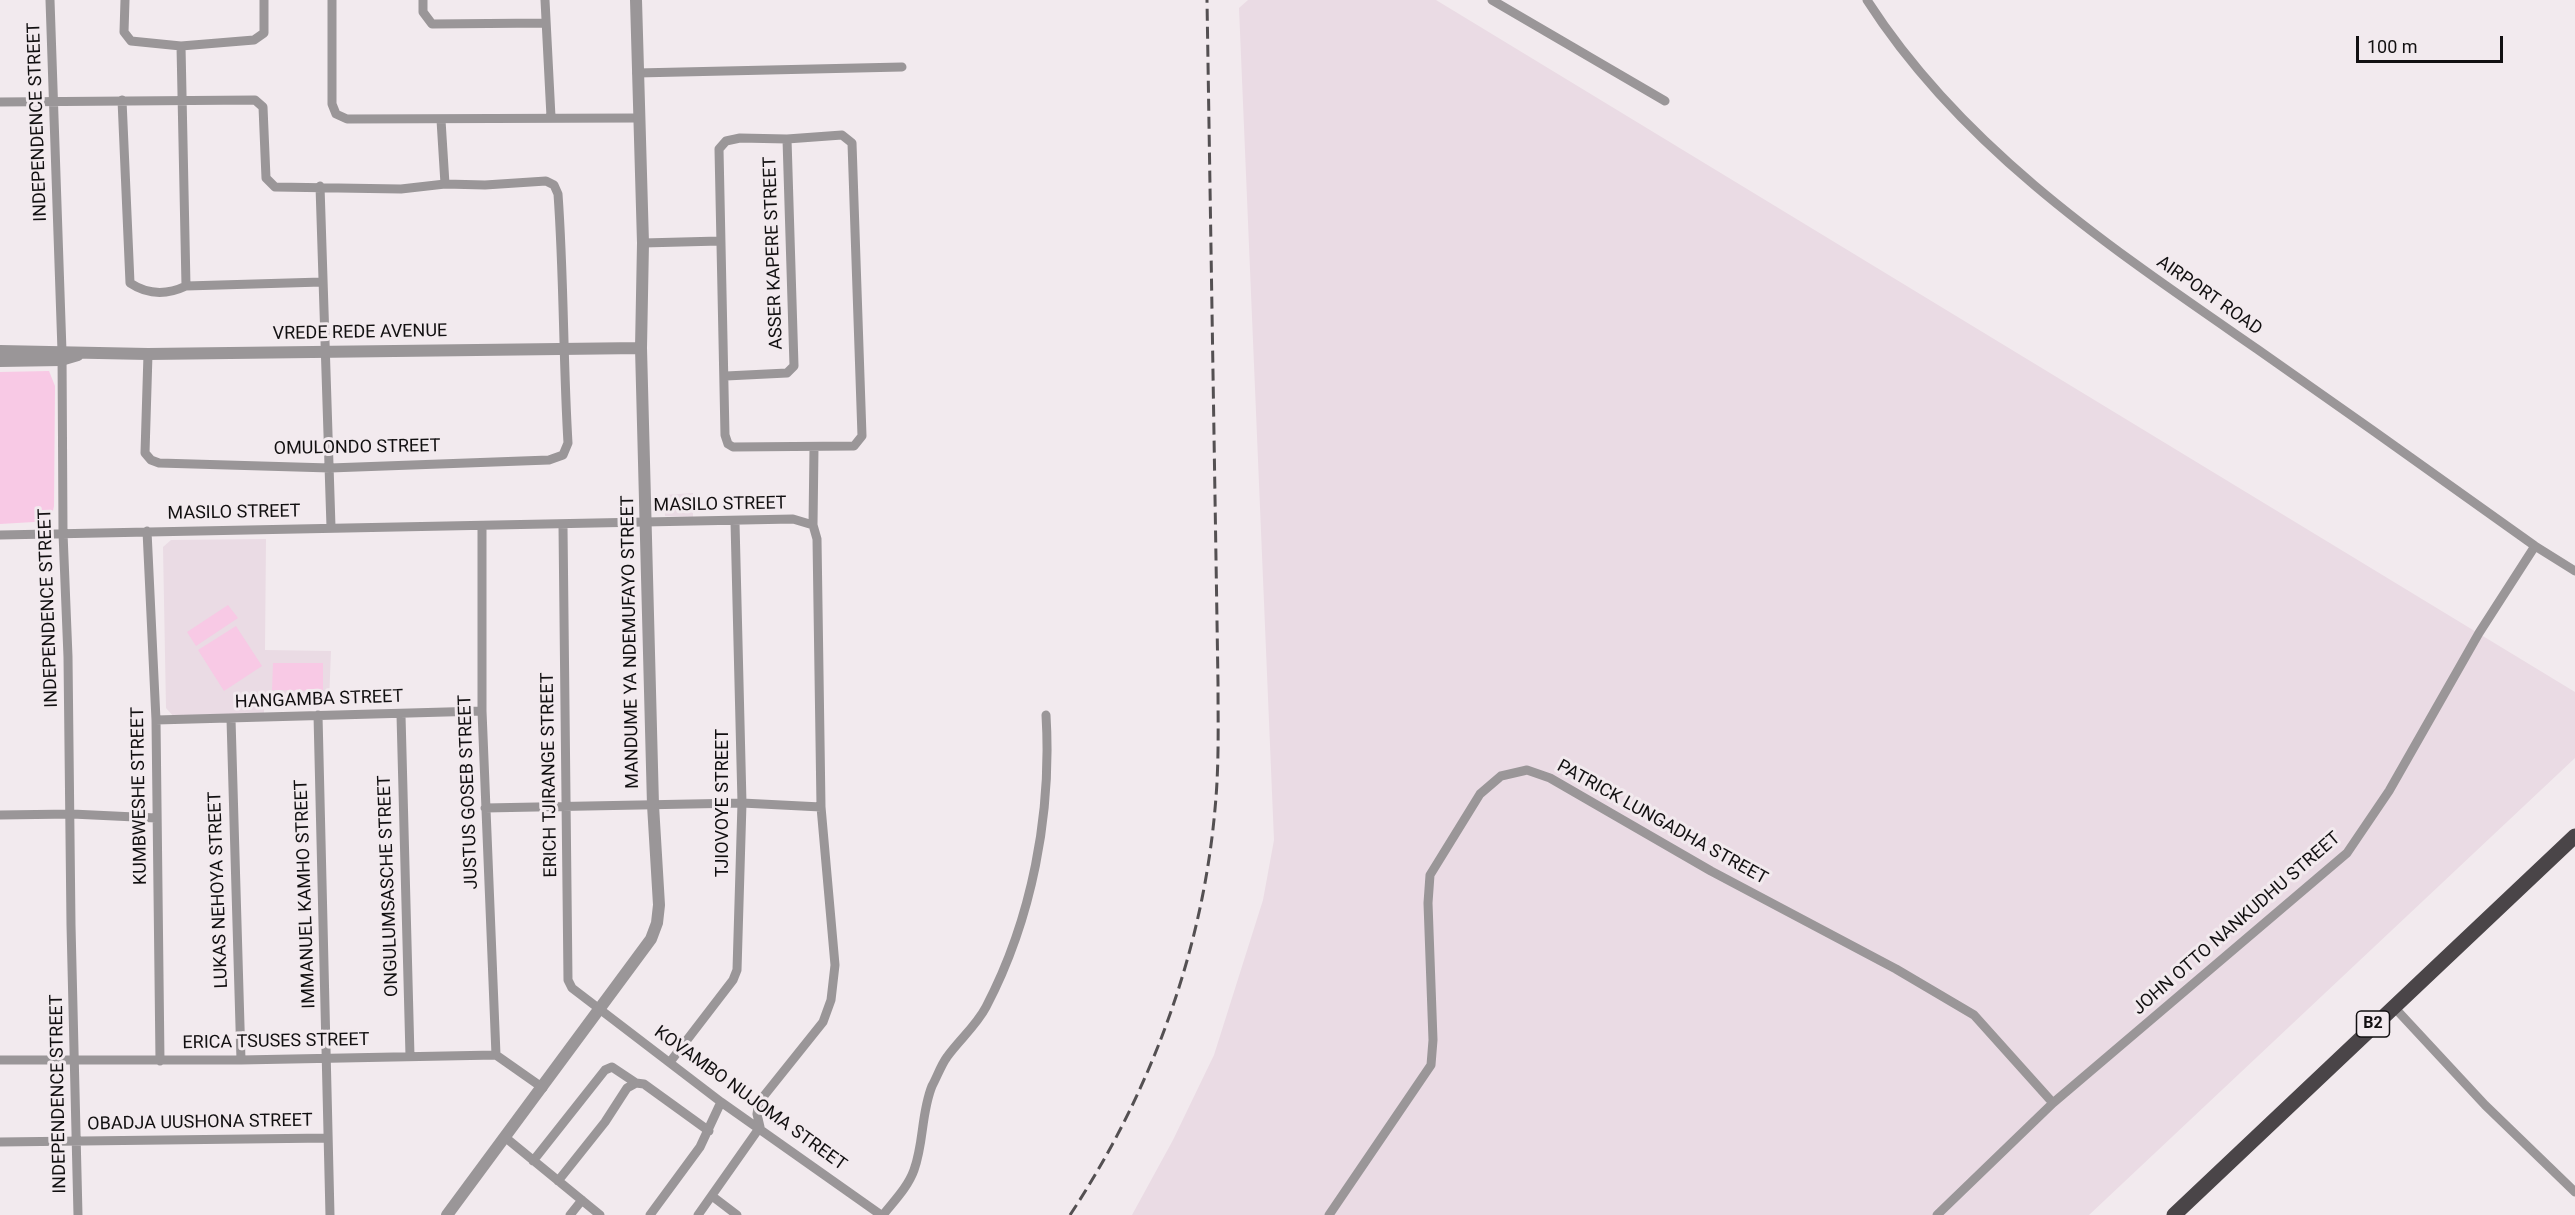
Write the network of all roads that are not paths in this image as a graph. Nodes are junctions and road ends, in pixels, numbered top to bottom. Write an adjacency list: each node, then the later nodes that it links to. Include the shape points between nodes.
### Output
1 (50, 0): 15 (street, INDEPENDENCE STREET)
2 (125, 0): 11 (street, via 124,32 131,41)
3 (264, 0): 11 (street, via 264,33 260,37)
4 (332, 0): 21 (street, via 332,104 336,114 347,119)
5 (423, 0): 10 (street, via 423,12 432,24)
6 (545, 0): 10 (street)
7 (636, 0): 13 (street, MANDUME YA NDEMUFAYO STREET)
8 (1492, 0): 16 (street)
9 (1867, 0): 48 (street, AIRPORT ROAD, via 1964,121 2040,190 2144,270)
10 (545, 23): 19 (street)
11 (181, 46): 18 (street)
12 (902, 67): 13 (street)
13 (637, 73): 20 (street, MANDUME YA NDEMUFAYO STREET)
14 (122, 100): 15 (street); 18 (street); 28 (street, via 130,284 145,292 175,291)
15 (55, 101): 17 (street); 34 (street, INDEPENDENCE STREET)
16 (1665, 101)
17 (0, 102)
18 (183, 102): 24 (street, via 260,103 269,183 274,187); 28 (street)
19 (551, 117): 20 (street); 21 (street)
20 (638, 118): 26 (street, MANDUME YA NDEMUFAYO STREET)
21 (441, 120): 23 (street)
22 (787, 139): 25 (street, via 740,138 726,141 719,148); 36 (street, ASSER KAPERE STREET, via 794,366 787,373); 37 (street, via 842,135 852,142 862,436 854,446)
23 (445, 184): 24 (street, via 401,189); 29 (street, via 546,181 554,185 563,262)
24 (320, 186): 27 (street)
25 (720, 241): 26 (street); 36 (street)
26 (643, 243): 30 (street, MANDUME YA NDEMUFAYO STREET)
27 (322, 282): 28 (street); 32 (street)
28 (186, 286)
29 (562, 348): 30 (street, VREDE REDE AVENUE); 32 (street, VREDE REDE AVENUE); 38 (street, OMULONDO STREET, via 568,443 563,455 549,460)
30 (641, 348): 40 (street, MANDUME YA NDEMUFAYO STREET)
31 (0, 351): 34 (street, VREDE REDE AVENUE)
32 (324, 351): 33 (street, VREDE REDE AVENUE); 38 (street)
33 (148, 354): 34 (street, VREDE REDE AVENUE); 38 (street, OMULONDO STREET, via 145,453 151,460)
34 (61, 355): 35 (street, VREDE REDE AVENUE); 46 (street, INDEPENDENCE STREET)
35 (0, 361)
36 (726, 376): 37 (street, via 728,444)
37 (814, 448): 41 (street)
38 (330, 468): 44 (street)
39 (735, 522): 40 (street, MASILO STREET); 41 (street, MASILO STREET, via 793,519); 56 (street, TJIOVOYE STREET)
40 (646, 523): 42 (street, MASILO STREET); 57 (street, MANDUME YA NDEMUFAYO STREET)
41 (813, 525): 59 (street, via 817,539)
42 (563, 526): 43 (street, MASILO STREET); 58 (street, ERICH TJIRANGE STREET)
43 (482, 527): 44 (street, MASILO STREET); 50 (street, JUSTUS GOSEB STREET)
44 (331, 528): 45 (street, MASILO STREET)
45 (147, 531): 46 (street, MASILO STREET); 55 (street, KUMBWESHE STREET)
46 (63, 533): 47 (street, MASILO STREET); 61 (street, INDEPENDENCE STREET)
47 (0, 535)
48 (2535, 546): 49 (street, AIRPORT ROAD); 78 (street, JOHN OTTO NANKUDHU STREET, via 2347,853)
49 (2575, 571)
50 (482, 711): 52 (street, HANGAMBA STREET); 60 (street, JUSTUS GOSEB STREET)
51 (318, 715): 52 (street, HANGAMBA STREET); 54 (street, HANGAMBA STREET); 69 (street, IMMANUEL KAMHO STREET)
52 (401, 715): 68 (street, ONGULUMSASCHE STREET)
53 (1046, 715): 98 (street, via 1046,781 1038,855 1025,909 1001,978 984,1011 945,1059 932,1088 924,1109 914,1172)
54 (231, 719): 55 (street, HANGAMBA STREET); 72 (street, LUKAS NEHOYA STREET)
55 (156, 720): 63 (street, KUMBWESHE STREET)
56 (742, 803): 57 (street); 59 (street); 74 (street, TJIOVOYE STREET, via 737,970)
57 (653, 805): 58 (street); 66 (street, MANDUME YA NDEMUFAYO STREET, via 660,905 657,923 651,939)
58 (568, 806): 60 (street); 66 (street, ERICH TJIRANGE STREET, via 568,980 572,988)
59 (821, 807): 79 (street, via 835,965 831,1000 823,1022 759,1102 756,1114)
60 (485, 808): 67 (street, JUSTUS GOSEB STREET)
61 (72, 814): 62 (street); 63 (street); 71 (street, INDEPENDENCE STREET)
62 (0, 815)
63 (156, 818): 73 (street, KUMBWESHE STREET)
64 (2575, 836): 65 (highway, B2)
65 (2393, 1006): 87 (street, via 2485,1105); 101 (highway, B2)
66 (599, 1009): 74 (street, KOVAMBO NUJOMA STREET); 76 (street, MANDUME YA NDEMUFAYO STREET)
67 (496, 1055): 68 (street, ERICA TSUSES STREET); 76 (street)
68 (410, 1056): 69 (street, ERICA TSUSES STREET)
69 (327, 1057): 72 (street, ERICA TSUSES STREET); 81 (street, IMMANUEL KAMHO STREET)
70 (0, 1060): 71 (street, ERICA TSUSES STREET)
71 (75, 1060): 73 (street, ERICA TSUSES STREET); 83 (street, INDEPENDENCE STREET)
72 (241, 1060): 73 (street, ERICA TSUSES STREET)
73 (160, 1061)
74 (670, 1062): 77 (street, KOVAMBO NUJOMA STREET)
75 (636, 1083): 80 (street, via 644,1084); 85 (street, via 612,1067 605,1070); 86 (street, via 627,1088)
76 (543, 1088): 82 (street, MANDUME YA NDEMUFAYO STREET)
77 (721, 1102): 79 (street, KOVAMBO NUJOMA STREET); 80 (street)
78 (2054, 1103): 99 (street, PATRICK LUNGADHA STREET, via 1974,1015 1550,778 1527,770 1501,776 1480,794 1430,875 1431,1065); 100 (street, JOHN OTTO NANKUDHU STREET)
79 (760, 1127): 88 (street); 98 (street, KOVAMBO NUJOMA STREET)
80 (709, 1131): 95 (street)
81 (328, 1138): 83 (street, OBADJA UUSHONA STREET); 91 (street, IMMANUEL KAMHO STREET)
82 (506, 1138): 85 (street); 92 (street, MANDUME YA NDEMUFAYO STREET)
83 (76, 1141): 84 (street, OBADJA UUSHONA STREET); 90 (street, INDEPENDENCE STREET)
84 (0, 1142)
85 (534, 1161): 86 (street)
86 (558, 1181): 89 (street)
87 (2575, 1192)
88 (712, 1197): 96 (street); 97 (street)
89 (582, 1200): 93 (street); 94 (street)
90 (78, 1215)
91 (330, 1215)
92 (447, 1215)
93 (570, 1215)
94 (600, 1215)
95 (650, 1215)
96 (698, 1215)
97 (737, 1215)
98 (882, 1215)
99 (1329, 1215)
100 (1937, 1215)
101 (2174, 1215)

